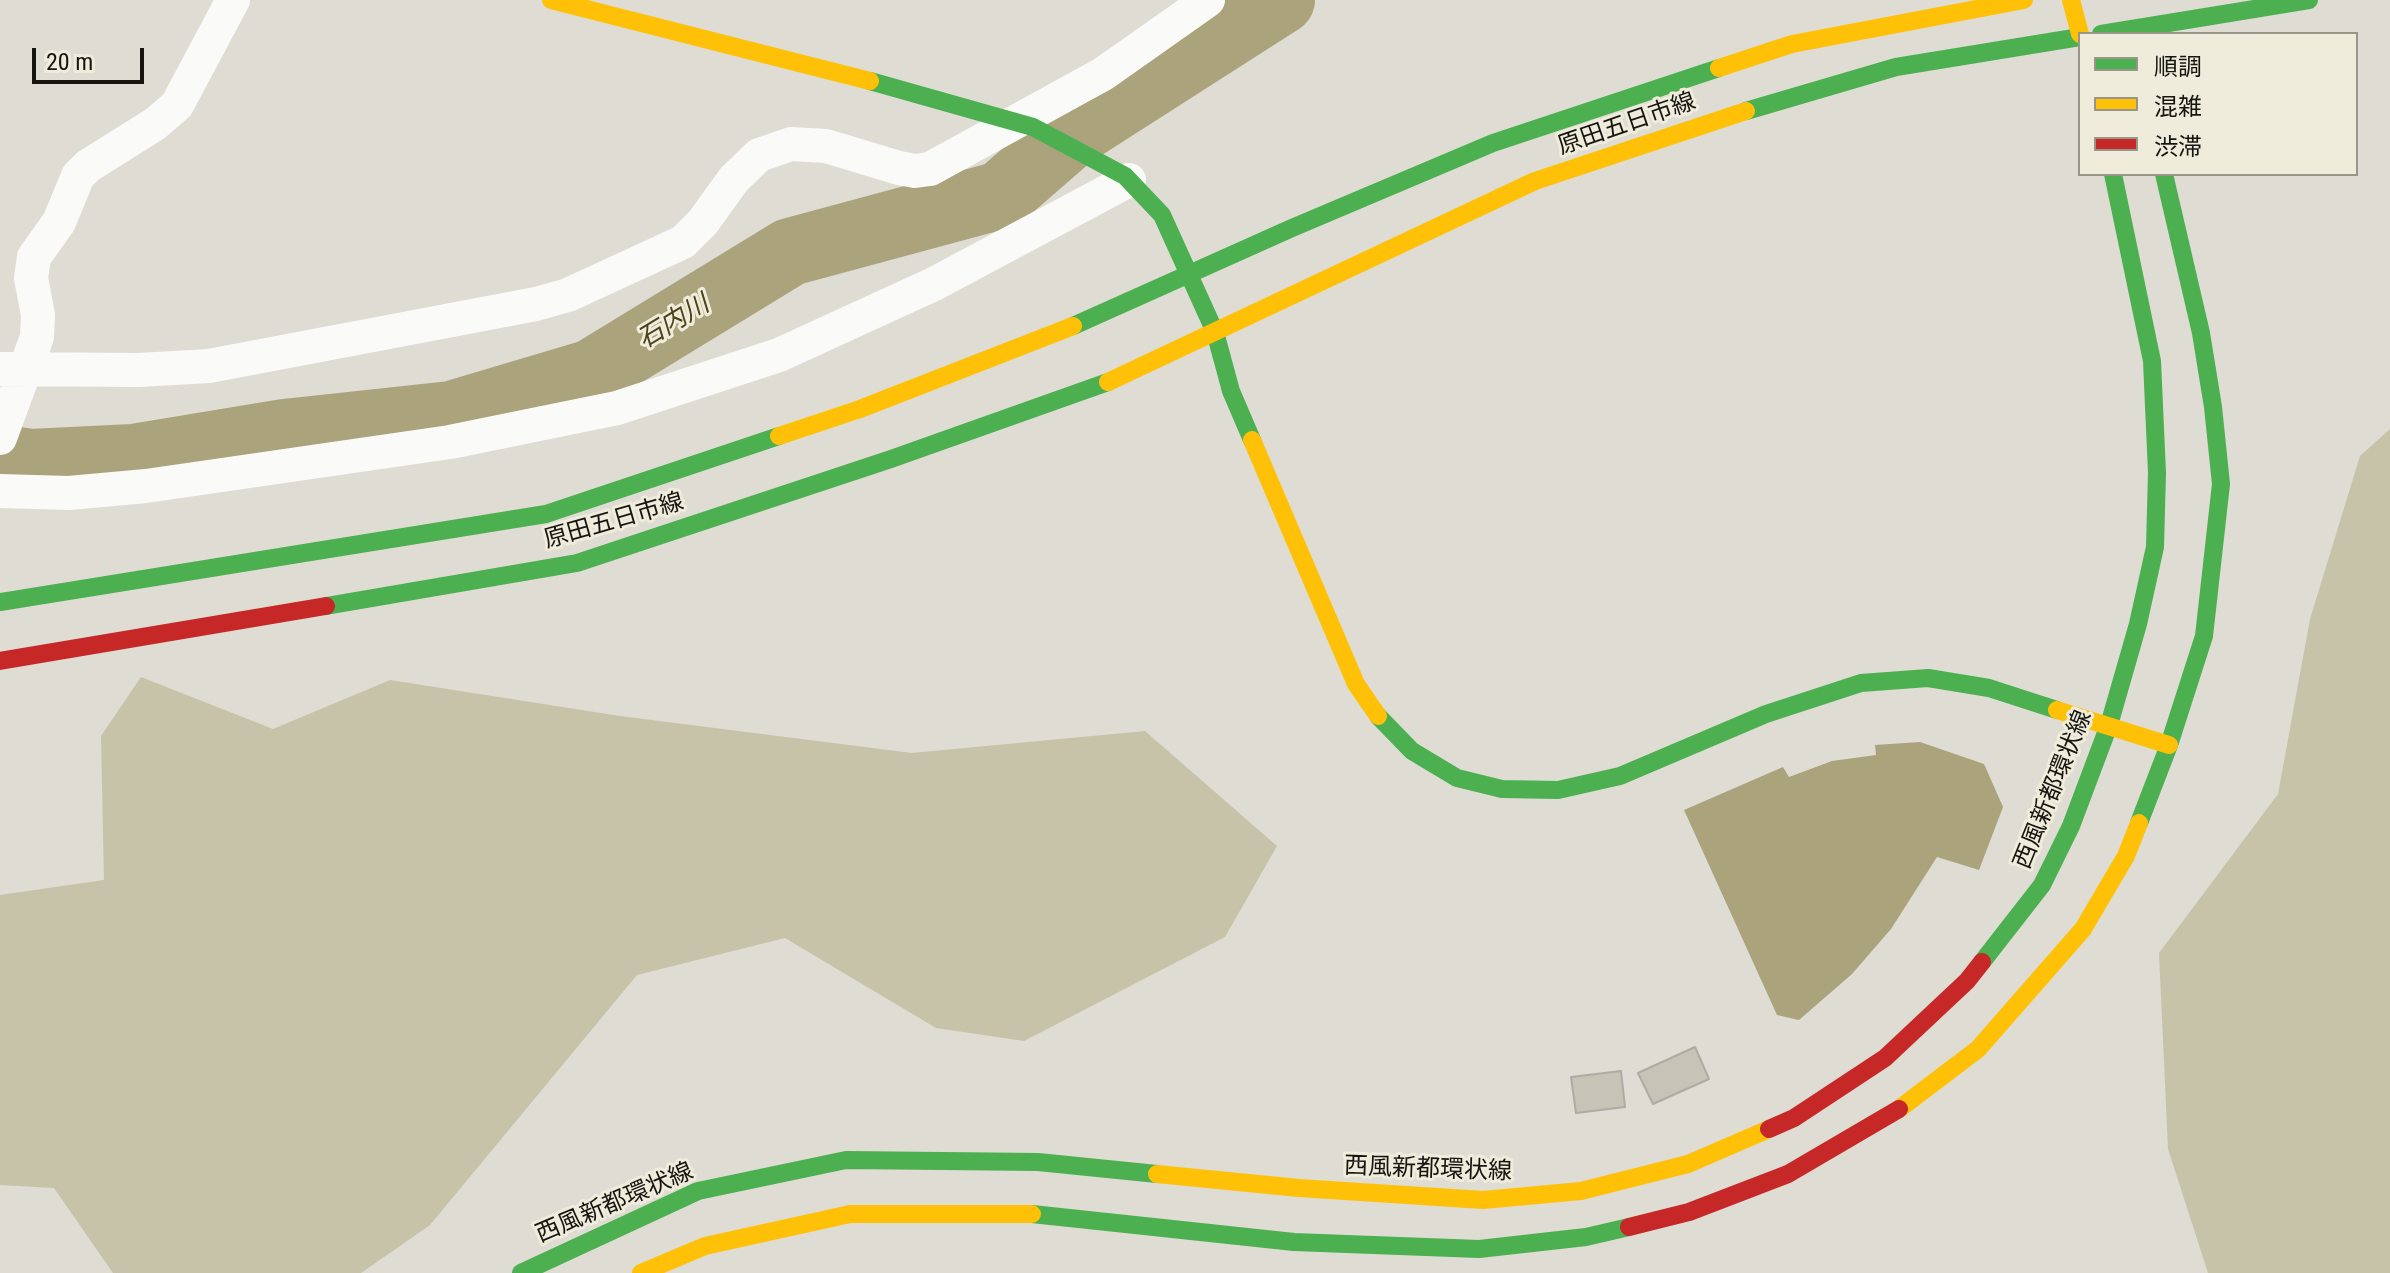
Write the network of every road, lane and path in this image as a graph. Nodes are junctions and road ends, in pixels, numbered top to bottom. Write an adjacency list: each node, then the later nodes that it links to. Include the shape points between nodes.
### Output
1 (233, 0): 19 (street, via 177,105 78,176 31,267 38,329)
2 (551, 0): 13 (street)
3 (1208, 0): 13 (street)
4 (2024, 0): 7 (street, 原田五日市線)
5 (2071, 0): 9 (street)
6 (2309, 0): 10 (street)
7 (1923, 9): 17 (street, 原田五日市線, via 1792,44 1493,143)
8 (2125, 11): 11 (street)
9 (2079, 32)
10 (2113, 32)
11 (2130, 32)
12 (2078, 36): 18 (street, 原田五日市線, via 1896,67 1535,181)
13 (1025, 124): 16 (street); 19 (street, via 930,169 915,171 826,146 791,144 759,155 683,242 552,300 209,366)
14 (2113, 176): 24 (street, 西風新都環状線, via 2152,361 2157,473 2155,547)
15 (2164, 176): 25 (street, via 2201,333 2221,484 2204,636)
16 (1127, 178): 17 (street, via 1162,215); 21 (street, via 934,284 779,355 617,408 450,442 146,486 69,493)
17 (1188, 275): 18 (street); 22 (street, 原田五日市線, via 860,409 546,514)
18 (1215, 332): 23 (street, 原田五日市線, via 1114,380 577,563); 24 (street, via 1231,391 1356,684 1412,751 1457,778 1502,789 1558,790 1620,776 1766,714 1861,683 1928,678 1989,688)
19 (16, 373): 20 (street)
20 (0, 438)
21 (0, 491)
22 (0, 602)
23 (0, 661)
24 (2109, 725): 25 (street); 26 (street, 西風新都環状線, via 2042,885 1967,981 1885,1058 1794,1118 1688,1164 1581,1191 1483,1200 1038,1162 846,1160 698,1191)
25 (2169, 745): 27 (street, via 2126,856 2083,929 1978,1049 1893,1114 1801,1166 1689,1212 1586,1237 1479,1249 1294,1242 1027,1213 850,1214 705,1246)
26 (521, 1273)
27 (641, 1273)

